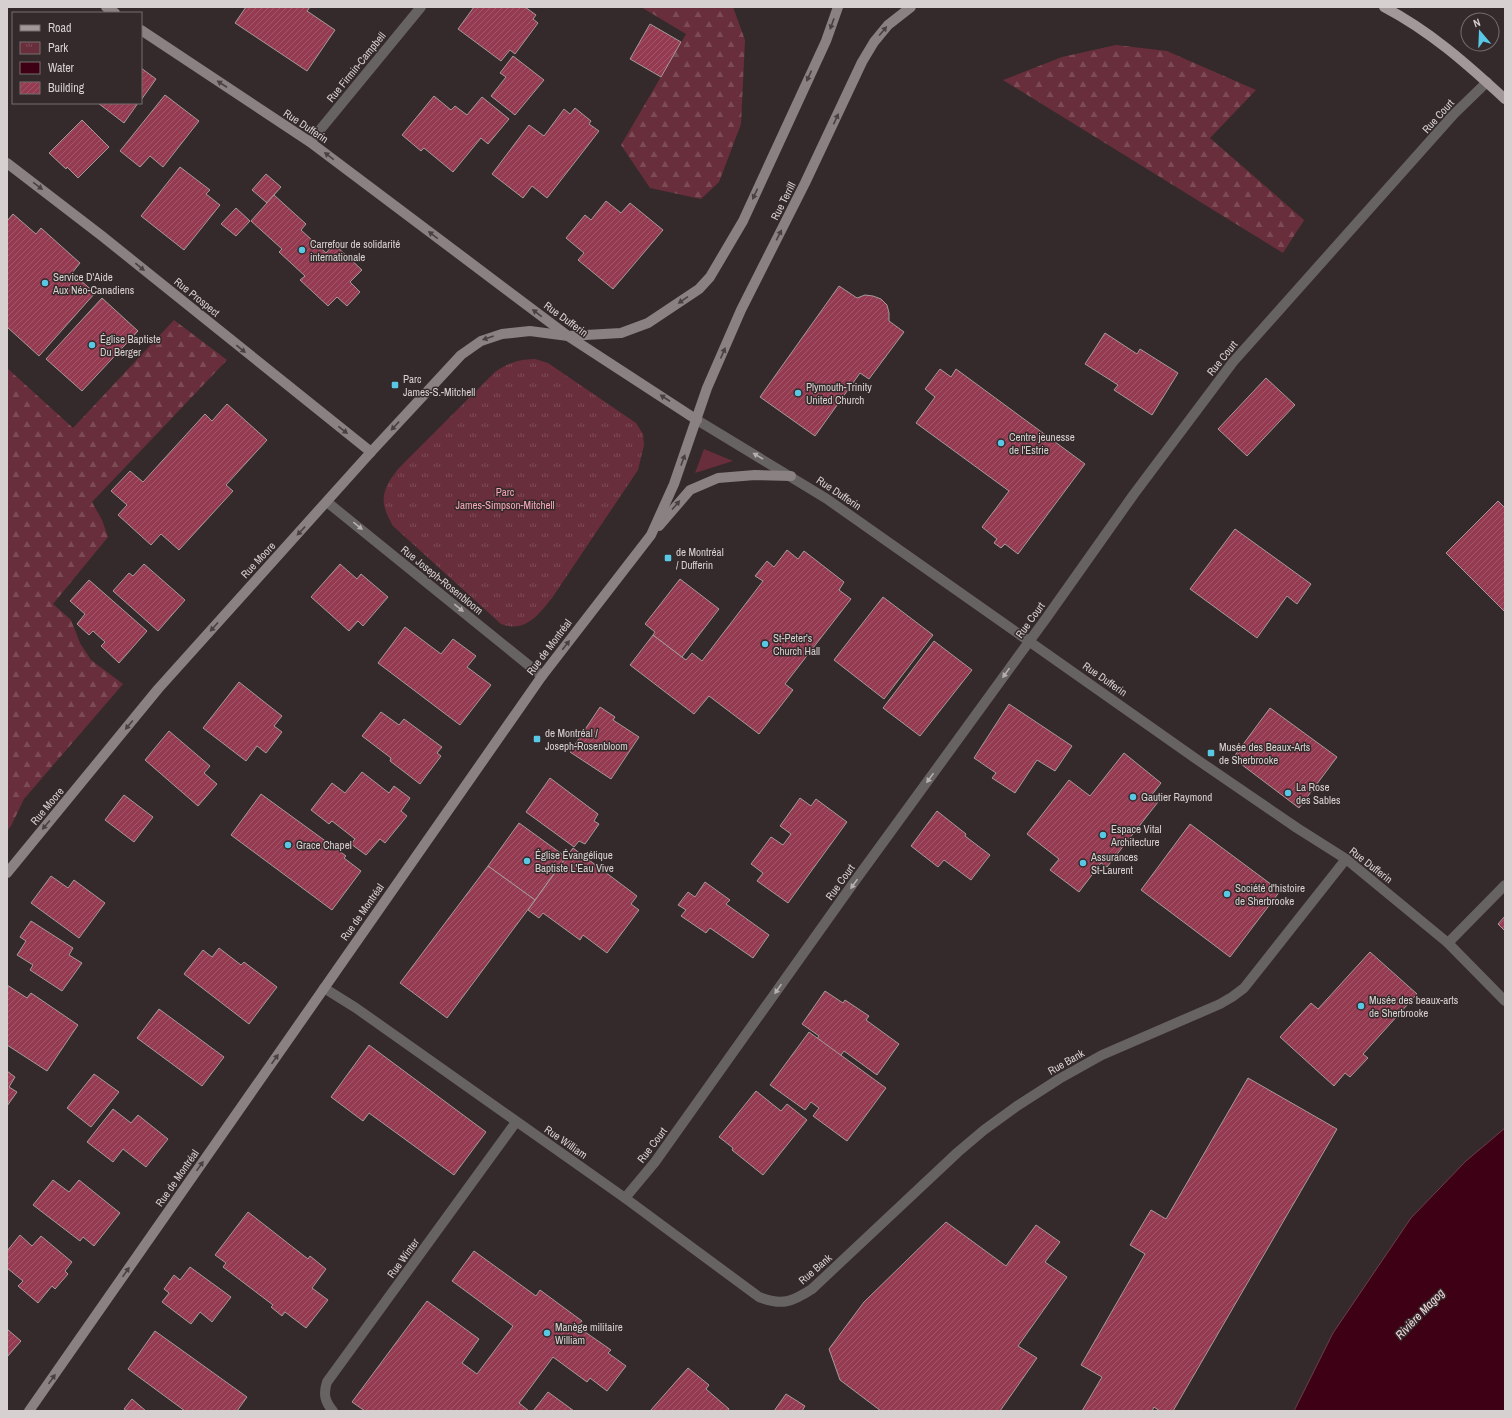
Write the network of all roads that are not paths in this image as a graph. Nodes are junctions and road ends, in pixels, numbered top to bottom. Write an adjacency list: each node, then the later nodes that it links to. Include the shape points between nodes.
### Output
1 (420, 7): 8 (street, Rue Firmin-Campbell)
2 (838, 7): 10 (street, one-way to 10, via 826,41 743,221 710,278 699,289 648,323 621,333)
3 (911, 7): 11 (street, Rue Terrill, one-way to 3, via 707,388 742,310 806,183 862,62 888,25)
4 (1384, 7): 6 (main road, via 1435,38)
5 (142, 31): 8 (street, Rue Dufferin, one-way to 5)
6 (1487, 82): 7 (main road); 16 (street, Rue Court, via 1454,114 1234,362 1134,494)
7 (1505, 99)
8 (310, 142): 10 (street, Rue Dufferin, one-way to 8)
9 (7, 163): 12 (street, Rue Prospect, one-way to 12)
10 (568, 336): 11 (street, Rue Dufferin, one-way to 10); 12 (street, Rue Moore, one-way to 12, via 530,331 502,334 481,341 461,355)
11 (697, 420): 13 (street, Rue Dufferin, one-way to 11); 15 (street, Rue de Montréal, one-way to 11, via 674,484)
12 (371, 452): 14 (street, Rue Moore)
13 (791, 476): 15 (street, one-way to 13, via 690,490 718,478); 16 (street, Rue Dufferin)
14 (327, 502): 17 (street, Rue Joseph-Rosenbloom, one-way to 17); 19 (street, Rue Moore, one-way to 19, via 158,689)
15 (651, 535): 17 (street, Rue de Montréal, one-way to 15)
16 (1029, 642): 18 (street, Rue Dufferin, via 1208,767); 25 (street, Rue Court, one-way to 25, via 655,1162)
17 (542, 676): 22 (street, Rue de Montréal)
18 (1346, 859): 21 (street, Rue Dufferin); 26 (street, Rue Bank, via 1244,988 1220,1004 1102,1055 1017,1106 958,1152 812,1289)
19 (7, 873)
20 (1505, 884): 21 (street)
21 (1448, 943): 23 (street, Rue Dufferin)
22 (324, 988): 24 (street, Rue William); 27 (street, Rue de Montréal, one-way to 22)
23 (1505, 1000)
24 (516, 1122): 25 (street, Rue William); 28 (street, Rue Winter, via 328,1382 325,1395 327,1404)
25 (625, 1198): 26 (street, Rue William, via 758,1297 785,1303)
26 (798, 1298)
27 (29, 1411)
28 (333, 1411)

